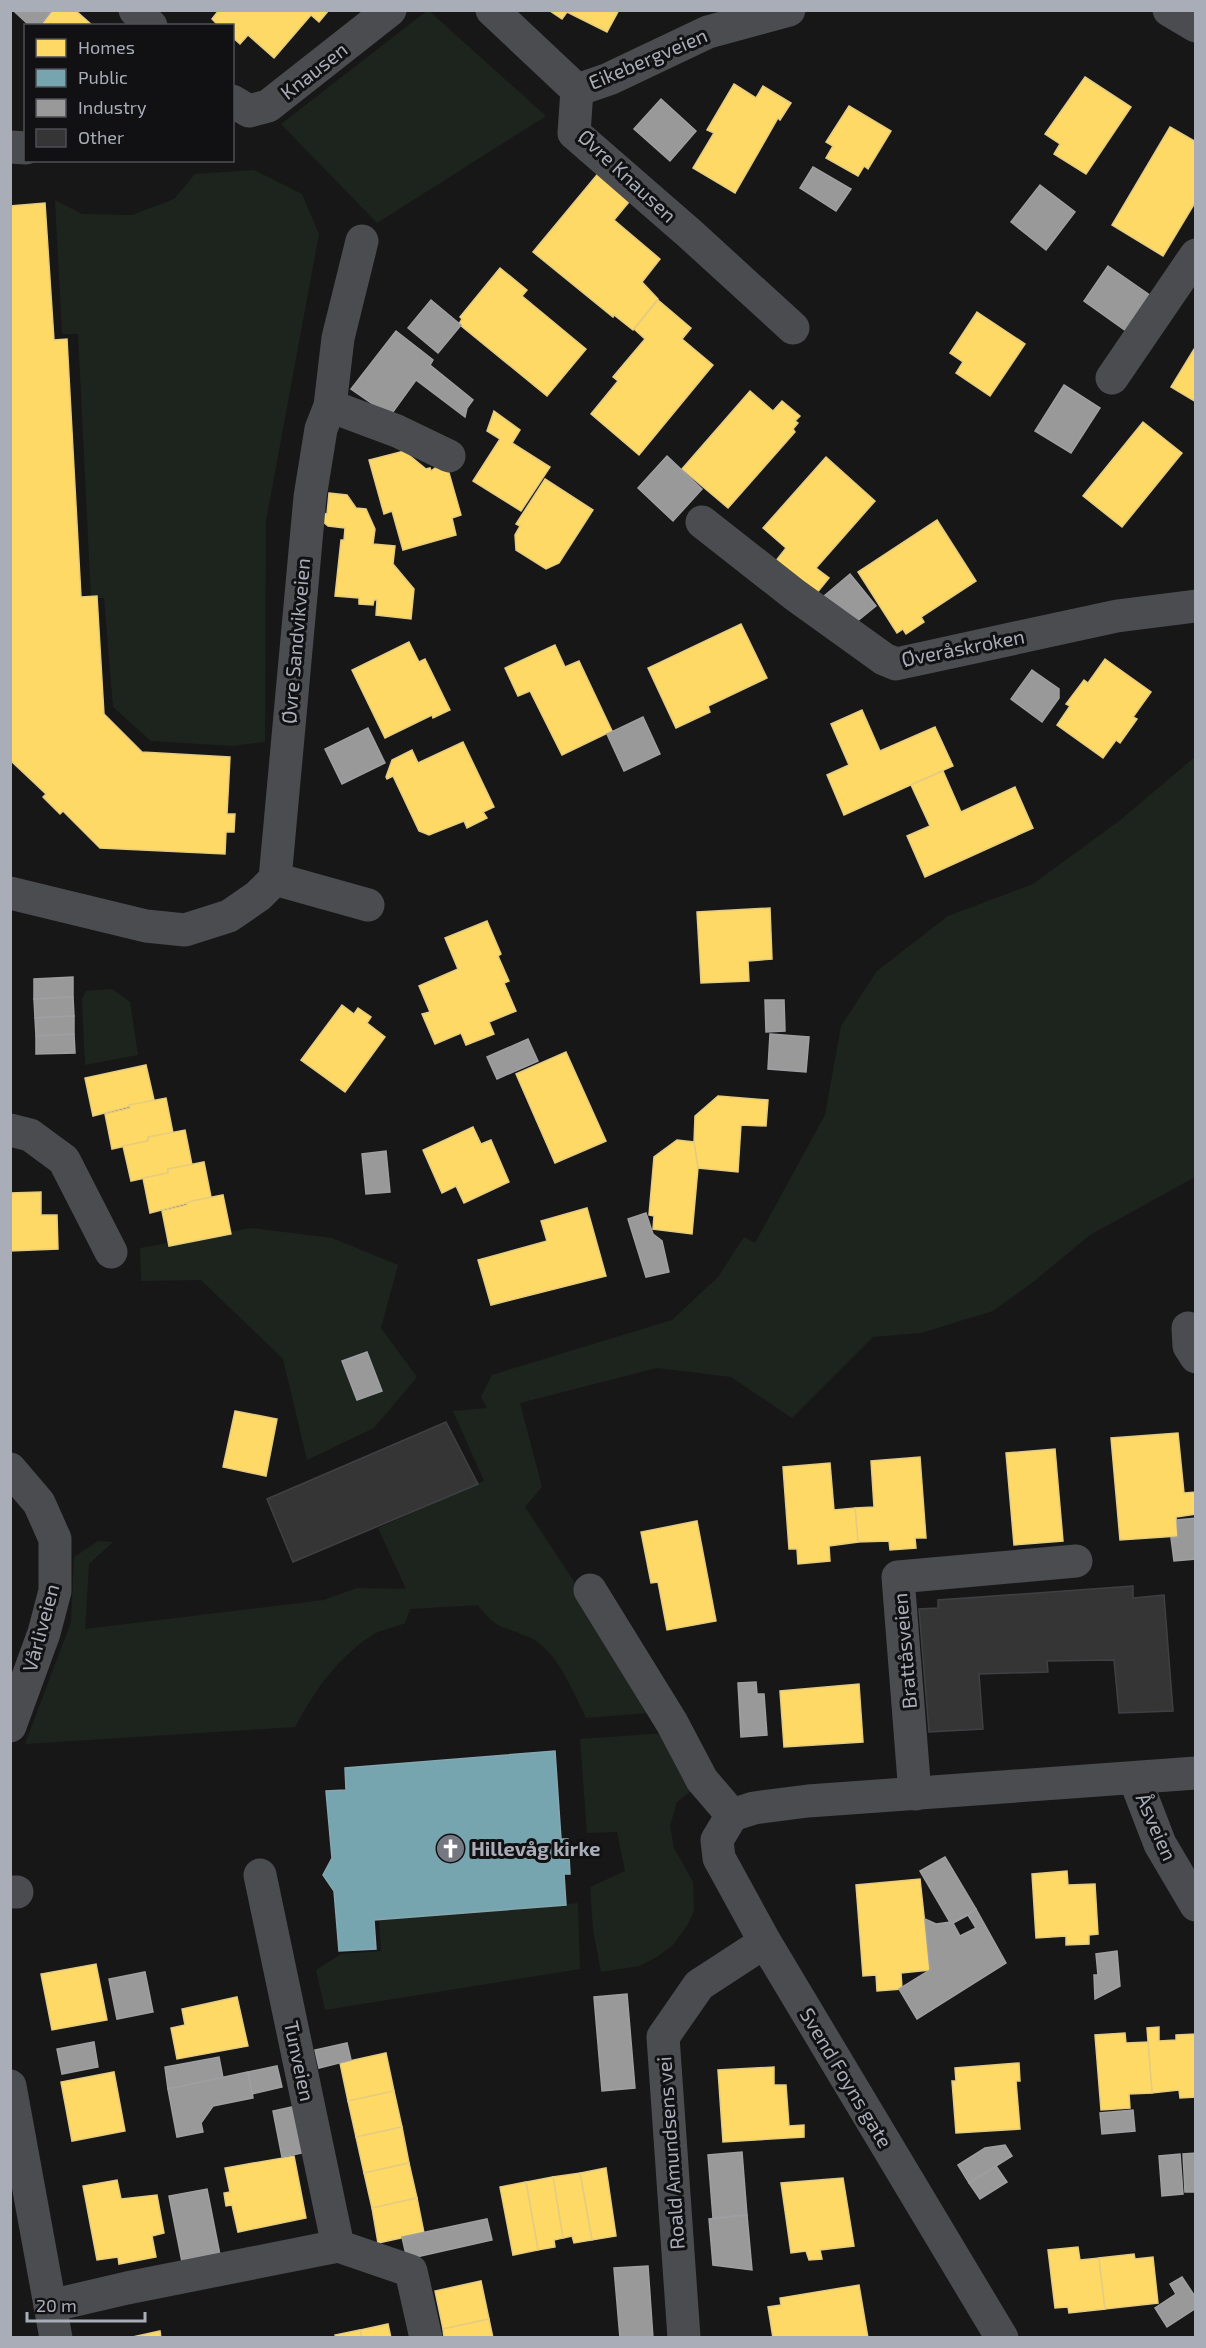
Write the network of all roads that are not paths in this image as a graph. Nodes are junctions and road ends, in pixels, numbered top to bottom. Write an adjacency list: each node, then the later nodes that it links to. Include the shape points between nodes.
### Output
1 (135, 10): 6 (street)
2 (390, 10): 9 (street, Knausen, via 268,106 249,111)
3 (492, 10): 8 (street)
4 (789, 10): 8 (street, Eikebergveien, via 708,32)
5 (1169, 10): 7 (street)
6 (149, 24)
7 (1196, 26)
8 (577, 90): 12 (street, Øvre Knausen, via 574,133)
9 (234, 102)
10 (362, 241): 14 (street, Øvre Sandvikveien, via 338,338)
11 (1196, 255): 13 (street)
12 (793, 328)
13 (1112, 378)
14 (330, 406): 15 (street, via 397,430); 18 (street, Øvre Sandvikveien, via 321,429 310,497)
15 (449, 456)
16 (702, 522): 17 (street, Øveråskroken, via 795,595 896,664 1117,616)
17 (1196, 606)
18 (275, 879): 19 (street, via 229,916 185,930 146,926); 20 (street)
19 (10, 893)
20 (368, 905)
21 (10, 1130): 22 (street, via 30,1134 64,1160)
22 (111, 1252)
23 (10, 1469): 26 (street, Vårliveien, via 39,1503 56,1539 55,1591)
24 (1076, 1561): 29 (street, Brattåsveien, via 898,1577)
25 (590, 1590): 30 (street, via 672,1723 702,1780)
26 (10, 1726)
27 (1196, 1773): 28 (street)
28 (1136, 1779): 29 (street); 32 (street, Åsveien, via 1160,1844)
29 (915, 1794): 30 (street, via 808,1801)
30 (732, 1815): 33 (street, Svend Foyns gate, via 717,1840 718,1858)
31 (260, 1875): 35 (street, Tunveien)
32 (1196, 1905)
33 (765, 1942): 39 (street, Roald Amundsens vei, via 699,1985 663,2037); 40 (street, Svend Foyns gate)
34 (10, 2086): 36 (street)
35 (338, 2246): 36 (street); 38 (street, via 411,2271)
36 (50, 2306): 37 (street)
37 (56, 2337)
38 (426, 2337)
39 (684, 2337)
40 (1002, 2337)

